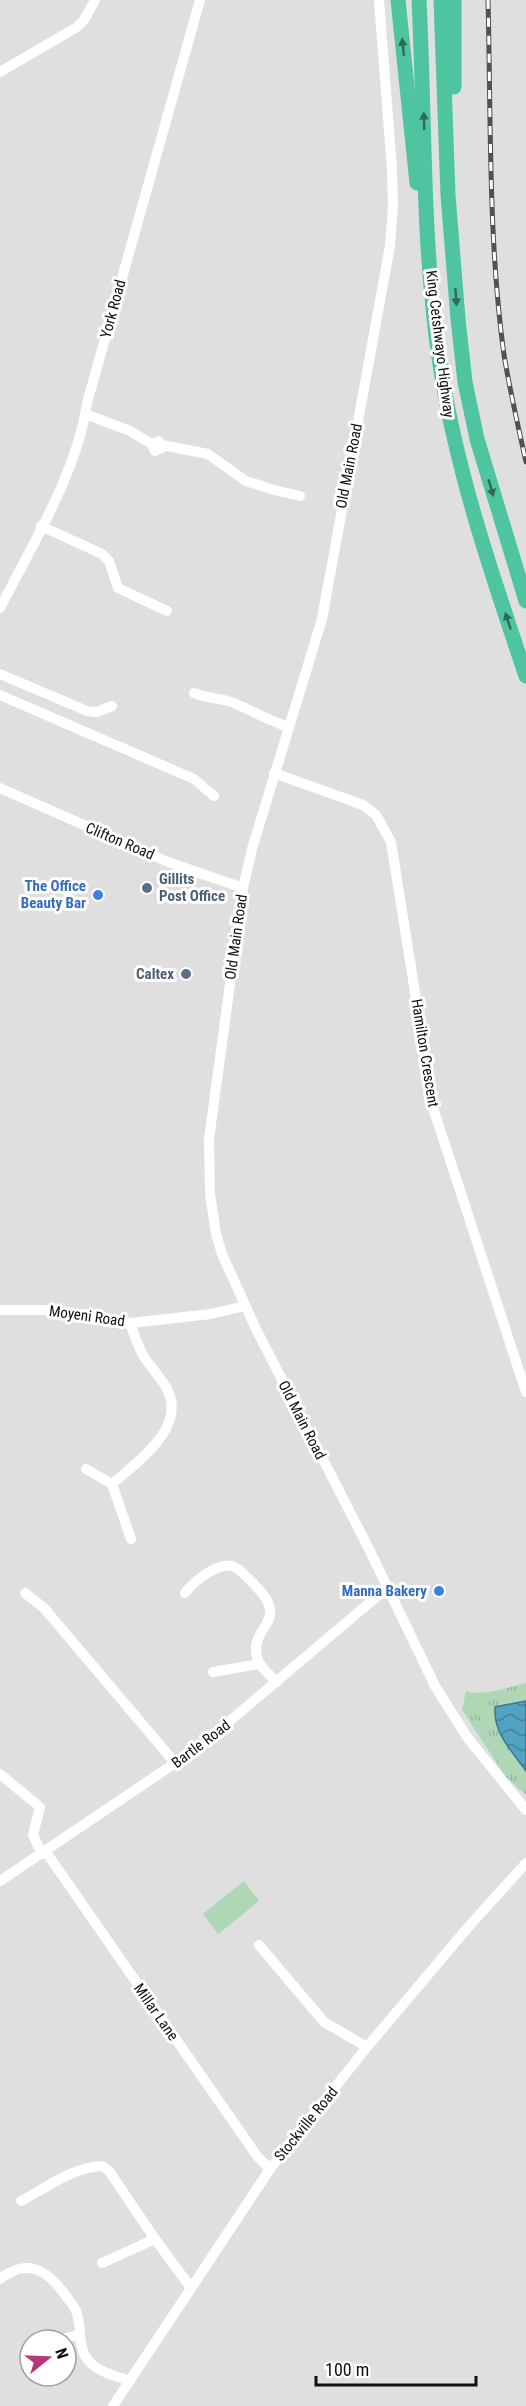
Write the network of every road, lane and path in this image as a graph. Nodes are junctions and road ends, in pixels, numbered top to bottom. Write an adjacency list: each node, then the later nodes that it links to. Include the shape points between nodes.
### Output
1 (94, 0): 8 (street, via 77,27)
2 (200, 0): 11 (street, York Road)
3 (379, 0): 22 (street, Old Main Road, via 392,169 390,246 322,619)
4 (398, 0): 10 (highway, one-way to 4, via 421,214)
5 (419, 0): 10 (highway, King Cetshwayo Highway, one-way to 5)
6 (441, 0): 9 (highway, King Cetshwayo Highway)
7 (454, 0): 9 (highway)
8 (0, 72)
9 (452, 239): 14 (highway, King Cetshwayo Highway, one-way to 14, via 471,416)
10 (429, 251): 18 (highway, King Cetshwayo Highway, one-way to 10, via 458,455 439,359)
11 (85, 414): 12 (street, via 157,445 208,453 246,481); 13 (street, York Road, via 78,441)
12 (300, 496)
13 (41, 526): 15 (street, York Road); 16 (street, via 99,551 109,561 118,588)
14 (526, 601)
15 (0, 608)
16 (167, 611)
17 (0, 674): 21 (street, via 87,711)
18 (526, 676)
19 (194, 693): 22 (street, via 234,703)
20 (0, 695): 25 (street, via 194,779)
21 (112, 706)
22 (289, 727): 23 (street, Old Main Road)
23 (274, 773): 26 (street, Old Main Road); 30 (street, Hamilton Crescent, via 363,805 380,820 391,842 434,1111)
24 (0, 788): 26 (street, Clifton Road, via 168,862)
25 (214, 796)
26 (243, 888): 27 (street, Old Main Road, via 208,1168 216,1234)
27 (245, 1306): 29 (street, Moyeni Road); 34 (street, Old Main Road)
28 (0, 1310): 29 (street, Moyeni Road, via 45,1310)
29 (130, 1323): 32 (street, via 138,1346 168,1391 172,1411 168,1427 153,1446)
30 (526, 1392)
31 (86, 1469): 32 (street)
32 (112, 1484): 33 (street)
33 (131, 1539)
34 (387, 1588): 39 (street, Bartle Road); 42 (street, Old Main Road, via 449,1710)
35 (25, 1593): 40 (street, via 44,1608)
36 (185, 1593): 37 (street, via 198,1579 224,1566 235,1567 245,1576 263,1594 270,1610 256,1641)
37 (259, 1664): 38 (street); 39 (street)
38 (213, 1672)
39 (276, 1682): 40 (street, Bartle Road)
40 (176, 1764): 43 (street, Bartle Road)
41 (0, 1774): 43 (street, via 40,1807 33,1835)
42 (526, 1810)
43 (44, 1853): 45 (street, Bartle Road); 48 (street, Millar Lane, via 256,2156)
44 (526, 1863): 47 (street, Stockville Road)
45 (0, 1881)
46 (259, 1945): 47 (street, via 324,2022)
47 (367, 2047): 48 (street, Stockville Road)
48 (270, 2169): 53 (street, Stockville Road)
49 (21, 2201): 50 (street, via 70,2175 102,2166)
50 (155, 2239): 51 (street); 53 (street)
51 (102, 2263)
52 (0, 2279): 54 (street, via 19,2269 46,2272 75,2309)
53 (191, 2288): 56 (street, Stockville Road)
54 (77, 2328)
55 (78, 2335): 56 (street, via 92,2364)
56 (130, 2381): 57 (street, Stockville Road)
57 (113, 2406)

